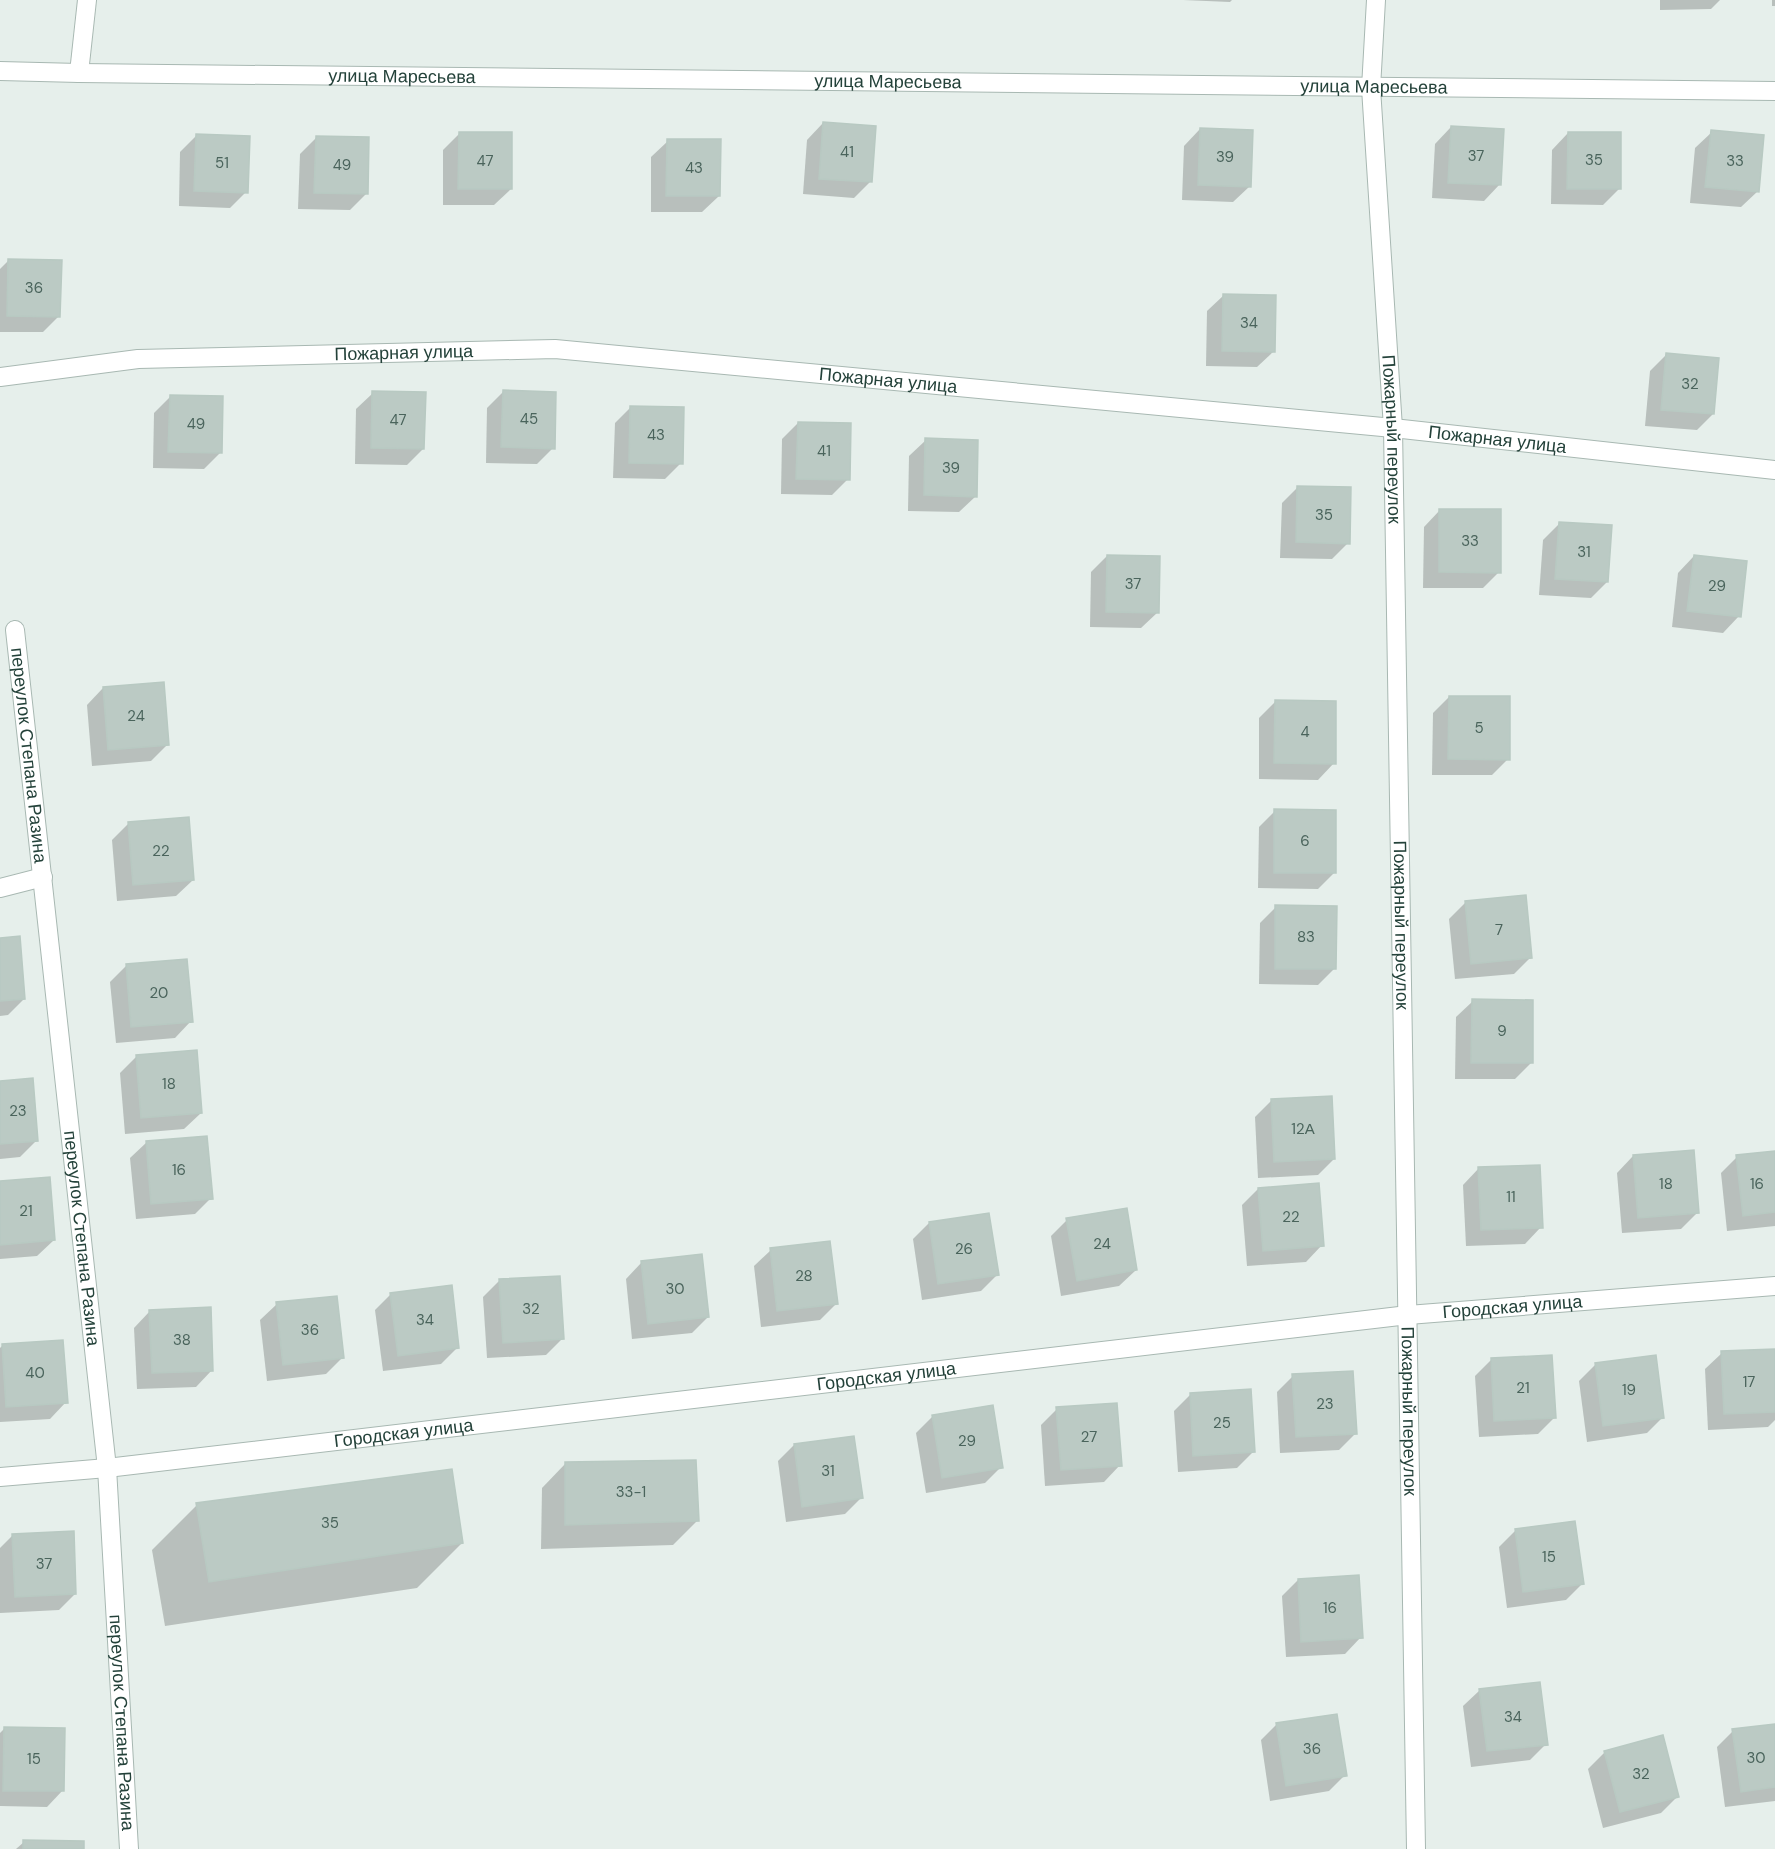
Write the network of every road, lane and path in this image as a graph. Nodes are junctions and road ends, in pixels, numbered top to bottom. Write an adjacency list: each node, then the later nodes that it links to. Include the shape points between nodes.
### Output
1 (87, 0): 4 (street)
2 (1376, 0): 5 (street, Пожарный переулок)
3 (0, 71): 4 (street, улица Маресьева)
4 (79, 74): 5 (street, улица Маресьева)
5 (1371, 88): 6 (street, улица Маресьева); 8 (street, Пожарный переулок)
6 (1775, 91)
7 (0, 377): 8 (street, Пожарная улица, via 138,359 555,349)
8 (1393, 428): 9 (street, Пожарная улица); 14 (street, Пожарный переулок)
9 (1775, 470)
10 (15, 630): 11 (street, переулок Степана Разина)
11 (43, 877): 12 (street); 15 (street, переулок Степана Разина)
12 (0, 888)
13 (1775, 1286): 14 (street, Городская улица)
14 (1408, 1315): 15 (street, Городская улица); 18 (street, Пожарный переулок)
15 (107, 1468): 16 (street, Городская улица); 17 (street, переулок Степана Разина)
16 (0, 1477)
17 (129, 1849)
18 (1416, 1849)

